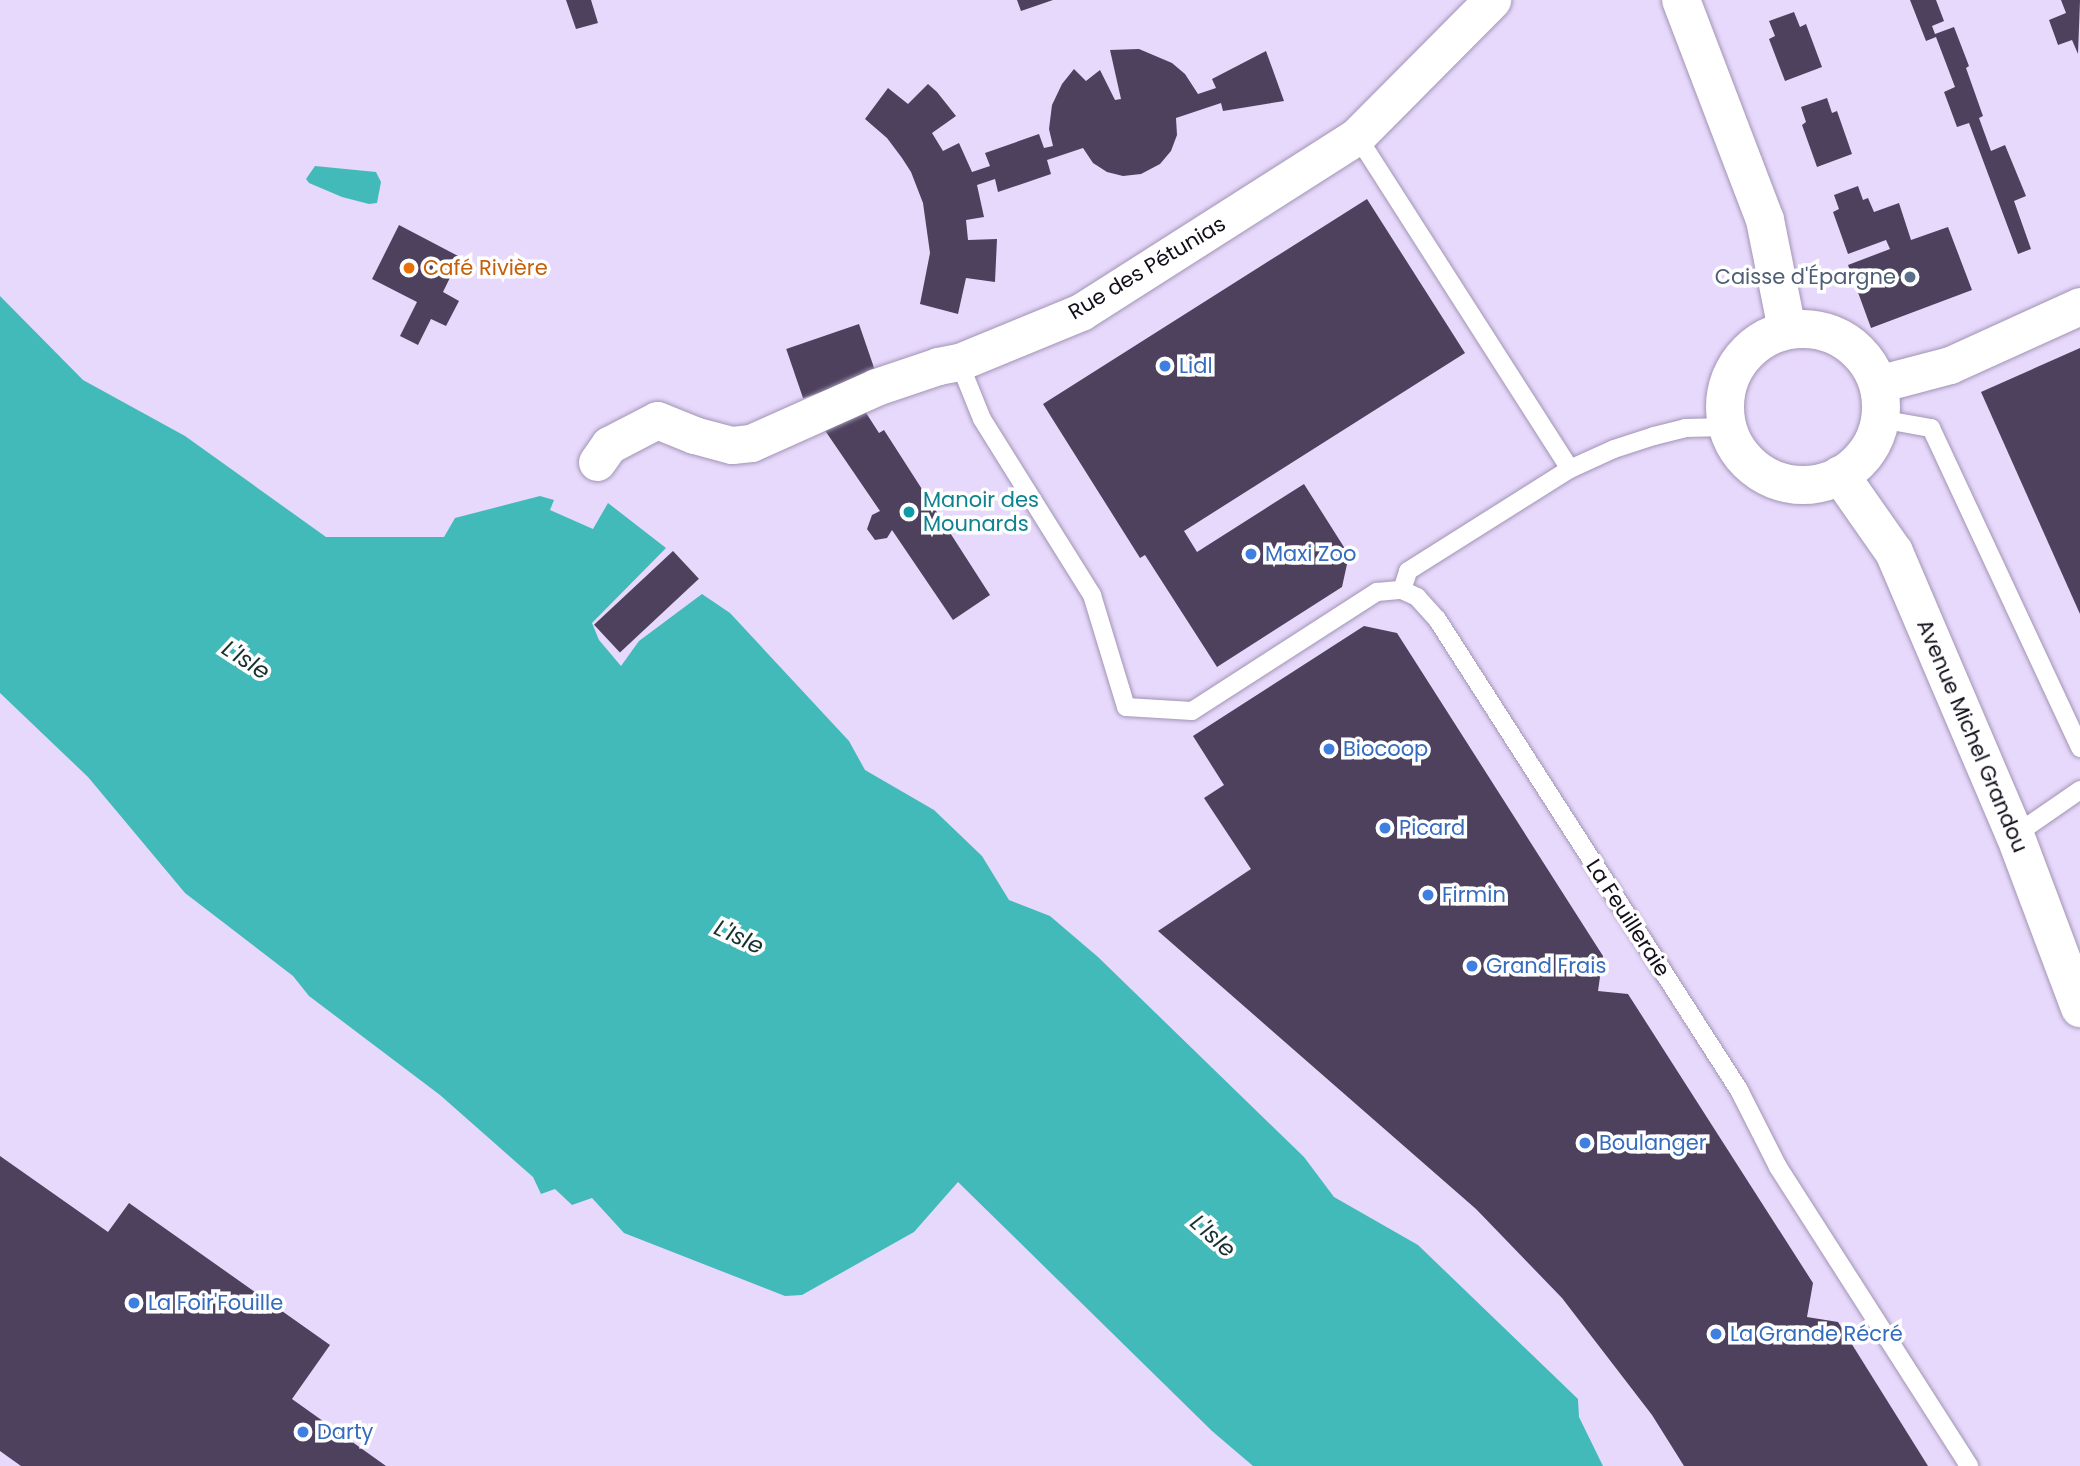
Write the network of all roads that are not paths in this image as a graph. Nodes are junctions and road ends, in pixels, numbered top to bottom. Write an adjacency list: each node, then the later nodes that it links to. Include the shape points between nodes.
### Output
1 (1492, 0): 3 (street, Rue des Pétunias)
2 (1681, 0): 5 (main road, via 1765,220)
3 (1357, 136): 6 (street, Rue des Pétunias, via 1081,312); 10 (lane)
4 (2080, 306): 7 (street)
5 (1787, 329): 7 (main road, via 1810,328 1853,346 1868,363); 8 (main road, via 1763,338 1744,354 1730,376 1724,401)
6 (959, 362): 9 (street, Rue des Pétunias, via 876,387 751,443 732,445 657,420 609,445); 12 (lane, via 982,419 1092,594 1126,708 1192,711 1377,592)
7 (1879, 402): 11 (main road, via 1866,452); 13 (lane, via 1931,428)
8 (1727, 427): 10 (lane, via 1685,428 1654,436); 11 (main road, via 1746,461 1781,482 1821,483)
9 (597, 462)
10 (1570, 469): 12 (lane, via 1408,571)
11 (1840, 475): 15 (main road, Avenue Michel Grandou, via 1894,552)
12 (1402, 590): 17 (lane, La Feuilleraie, via 1416,597 1437,619 1739,1090 1778,1167)
13 (2080, 748)
14 (2080, 790): 15 (lane)
15 (2015, 835): 16 (main road, Avenue Michel Grandou)
16 (2080, 1008)
17 (1969, 1466)

